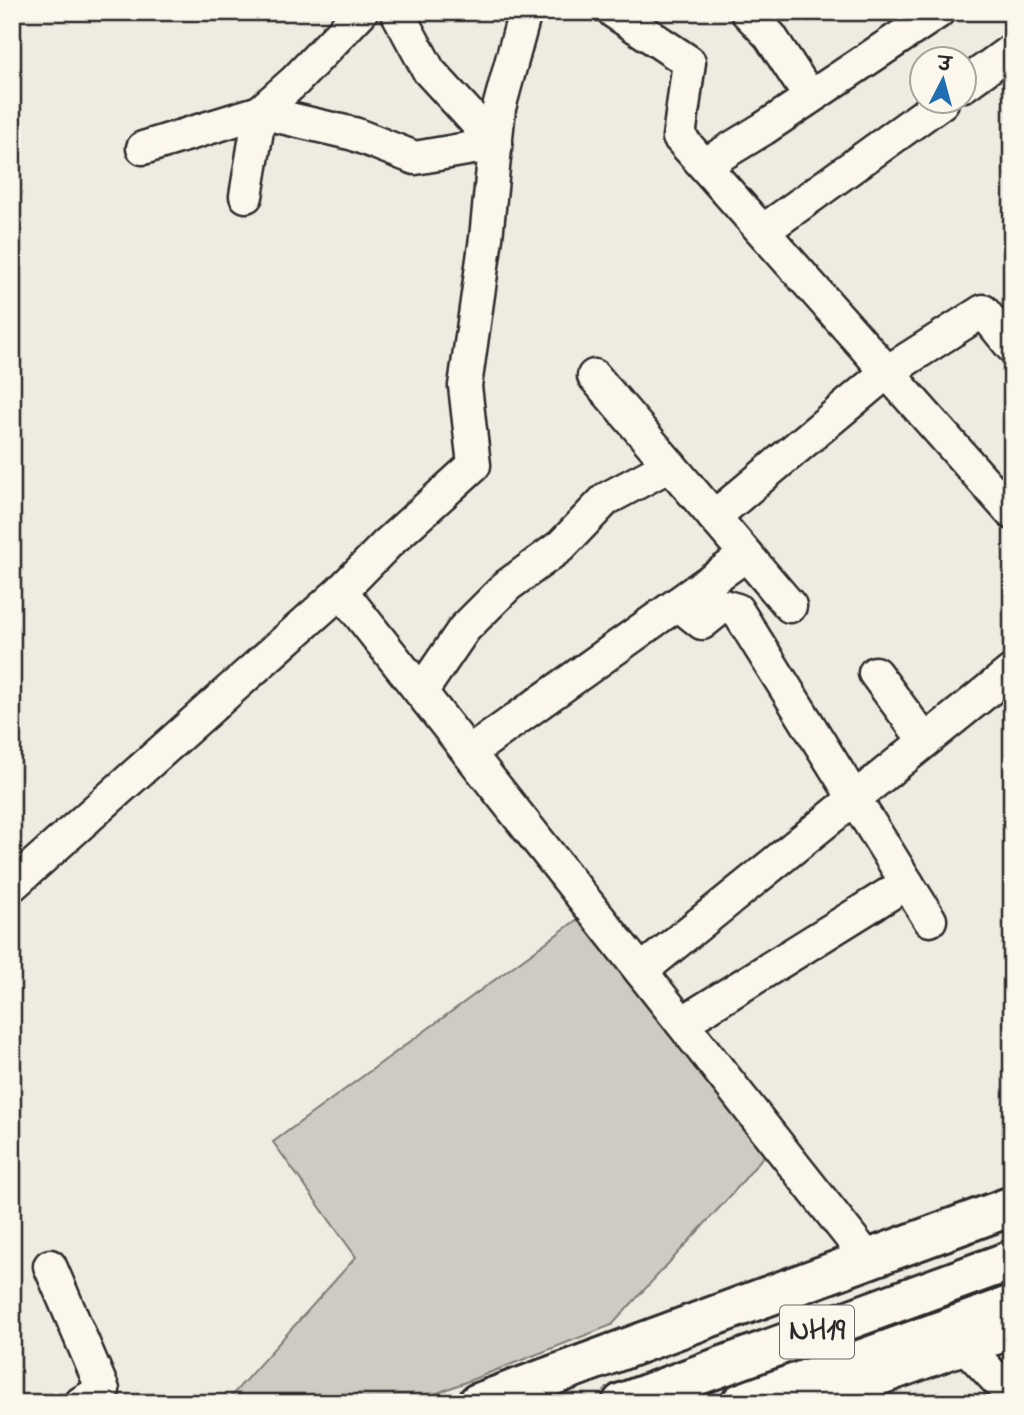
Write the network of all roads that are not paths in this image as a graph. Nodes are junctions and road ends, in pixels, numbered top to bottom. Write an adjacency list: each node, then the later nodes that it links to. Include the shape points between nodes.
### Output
1 (361, 12): 10 (street)
2 (397, 12): 12 (street, via 429,71)
3 (525, 12): 12 (street, via 499,108)
4 (614, 12): 14 (street, via 689,62 679,136)
5 (747, 12): 9 (street, via 770,36)
6 (938, 12): 9 (street)
7 (1012, 50): 8 (street)
8 (978, 75)
9 (810, 97): 14 (street)
10 (260, 112): 12 (street, via 354,134 415,158); 13 (street); 15 (street)
11 (923, 116): 16 (street)
12 (496, 144): 24 (street, via 465,386 474,465)
13 (143, 148)
14 (704, 165): 16 (street)
15 (246, 196)
16 (763, 232): 18 (street)
17 (1012, 347): 18 (street, via 983,311)
18 (887, 372): 21 (street); 22 (street)
19 (594, 376): 20 (street)
20 (670, 465): 22 (street); 29 (street, via 606,499 561,546 508,585 464,629)
21 (1012, 513)
22 (714, 517): 23 (street)
23 (746, 555): 25 (street); 26 (street)
24 (341, 591): 29 (street); 34 (street)
25 (678, 604): 31 (street); 32 (street, via 702,623 723,606 737,610)
26 (790, 606)
27 (1012, 671): 30 (street)
28 (875, 673): 30 (street)
29 (421, 692): 31 (street)
30 (925, 741): 32 (street)
31 (469, 753): 36 (street)
32 (855, 799): 33 (street); 36 (street)
33 (907, 883): 35 (street); 37 (street)
34 (12, 885)
35 (930, 920)
36 (641, 971): 37 (street)
37 (682, 1023): 39 (street)
38 (1012, 1206): 39 (main road)
39 (869, 1258): 48 (main road)
40 (1012, 1260): 49 (main road, NH19)
41 (50, 1266): 47 (street)
42 (1012, 1306): 45 (main road, NH19)
43 (1012, 1333): 44 (street)
44 (966, 1347): 45 (street, via 856,1387); 46 (street)
45 (827, 1388): 50 (main road, NH19); 51 (main road)
46 (1012, 1396)
47 (98, 1399)
48 (478, 1403)
49 (622, 1403)
50 (741, 1403)
51 (792, 1403)

